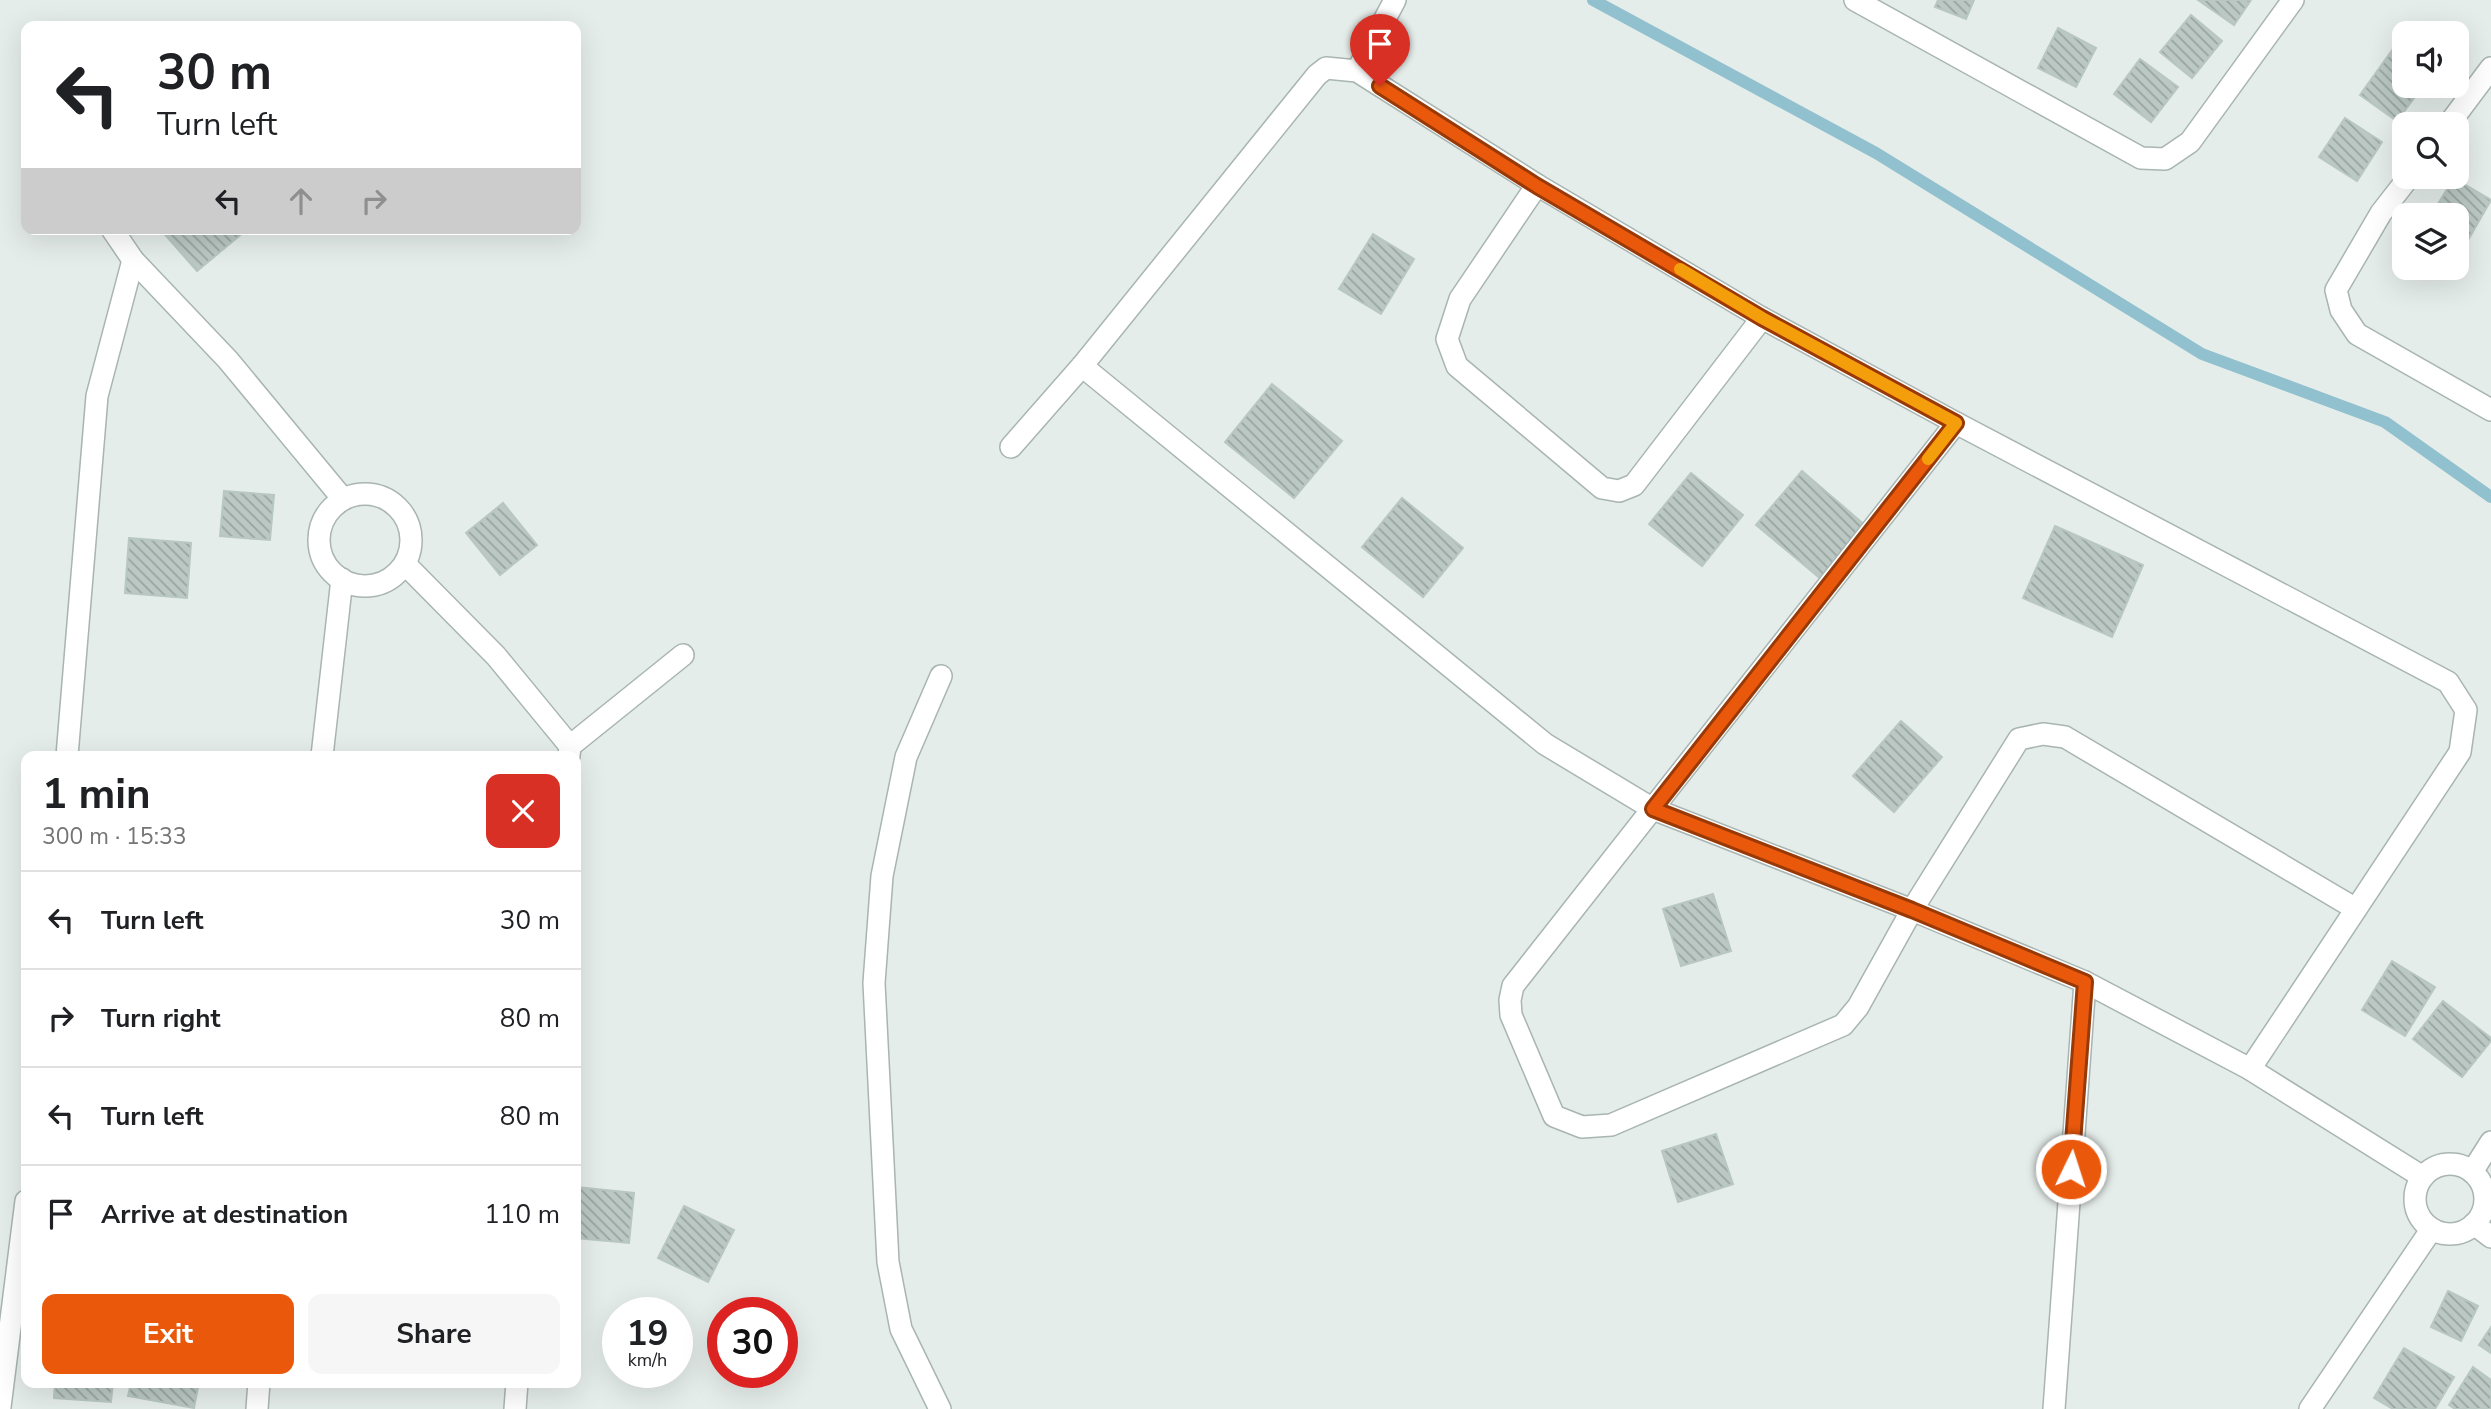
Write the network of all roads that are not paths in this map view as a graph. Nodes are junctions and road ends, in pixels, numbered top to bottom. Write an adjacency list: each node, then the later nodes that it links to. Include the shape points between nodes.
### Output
1 (1395, 0): 5 (street)
2 (1855, 0): 3 (street, via 2141,158 2165,159 2190,142)
3 (2293, 0)
4 (2491, 68): 6 (street)
5 (1357, 71): 7 (street); 12 (street, via 1326,68 1317,75)
6 (2458, 112)
7 (1537, 186): 11 (street); 11 (street, via 1460,299 1447,339 1457,366 1602,488 1619,491 1634,485)
8 (2400, 189): 13 (street, via 2336,290 2341,310 2357,334)
9 (116, 235): 10 (street)
10 (133, 260): 16 (street, via 228,359); 21 (street, via 97,396)
11 (1762, 318): 14 (street)
12 (1082, 366): 15 (street); 24 (street, via 1545,744)
13 (2491, 410)
14 (1956, 423): 24 (street); 25 (street, via 2448,682 2466,710 2460,752)
15 (1011, 447)
16 (343, 499): 17 (street, via 373,494 399,508 411,535); 18 (street, via 324,518 320,532 323,558)
17 (405, 564): 18 (street, via 396,575 369,586); 23 (street, via 496,656)
18 (342, 579): 22 (street)
19 (683, 655): 23 (street)
20 (941, 676): 40 (street, via 906,757 882,876 874,983 888,1262 901,1329)
21 (67, 751)
22 (323, 751)
23 (570, 751)
24 (1653, 809): 26 (street); 26 (street, via 1513,986 1511,1015 1554,1116 1582,1127 1611,1125 1843,1026)
25 (2356, 909): 26 (street, via 2066,737 2043,734 2019,739); 28 (street)
26 (1912, 910): 27 (street)
27 (2085, 982): 28 (street); 41 (street)
28 (2250, 1069): 31 (street)
29 (2491, 1142): 30 (street)
30 (2472, 1172): 31 (street, via 2444,1163); 33 (street, via 2481,1184 2484,1201)
31 (2421, 1176): 32 (street, via 2415,1200)
32 (2431, 1230): 33 (street); 42 (street)
33 (2482, 1230)
34 (21, 1241): 37 (street)
35 (259, 1388): 38 (street)
36 (517, 1388): 39 (street)
37 (0, 1407)
38 (257, 1409)
39 (515, 1409)
40 (940, 1409)
41 (2054, 1409)
42 (2310, 1409)

